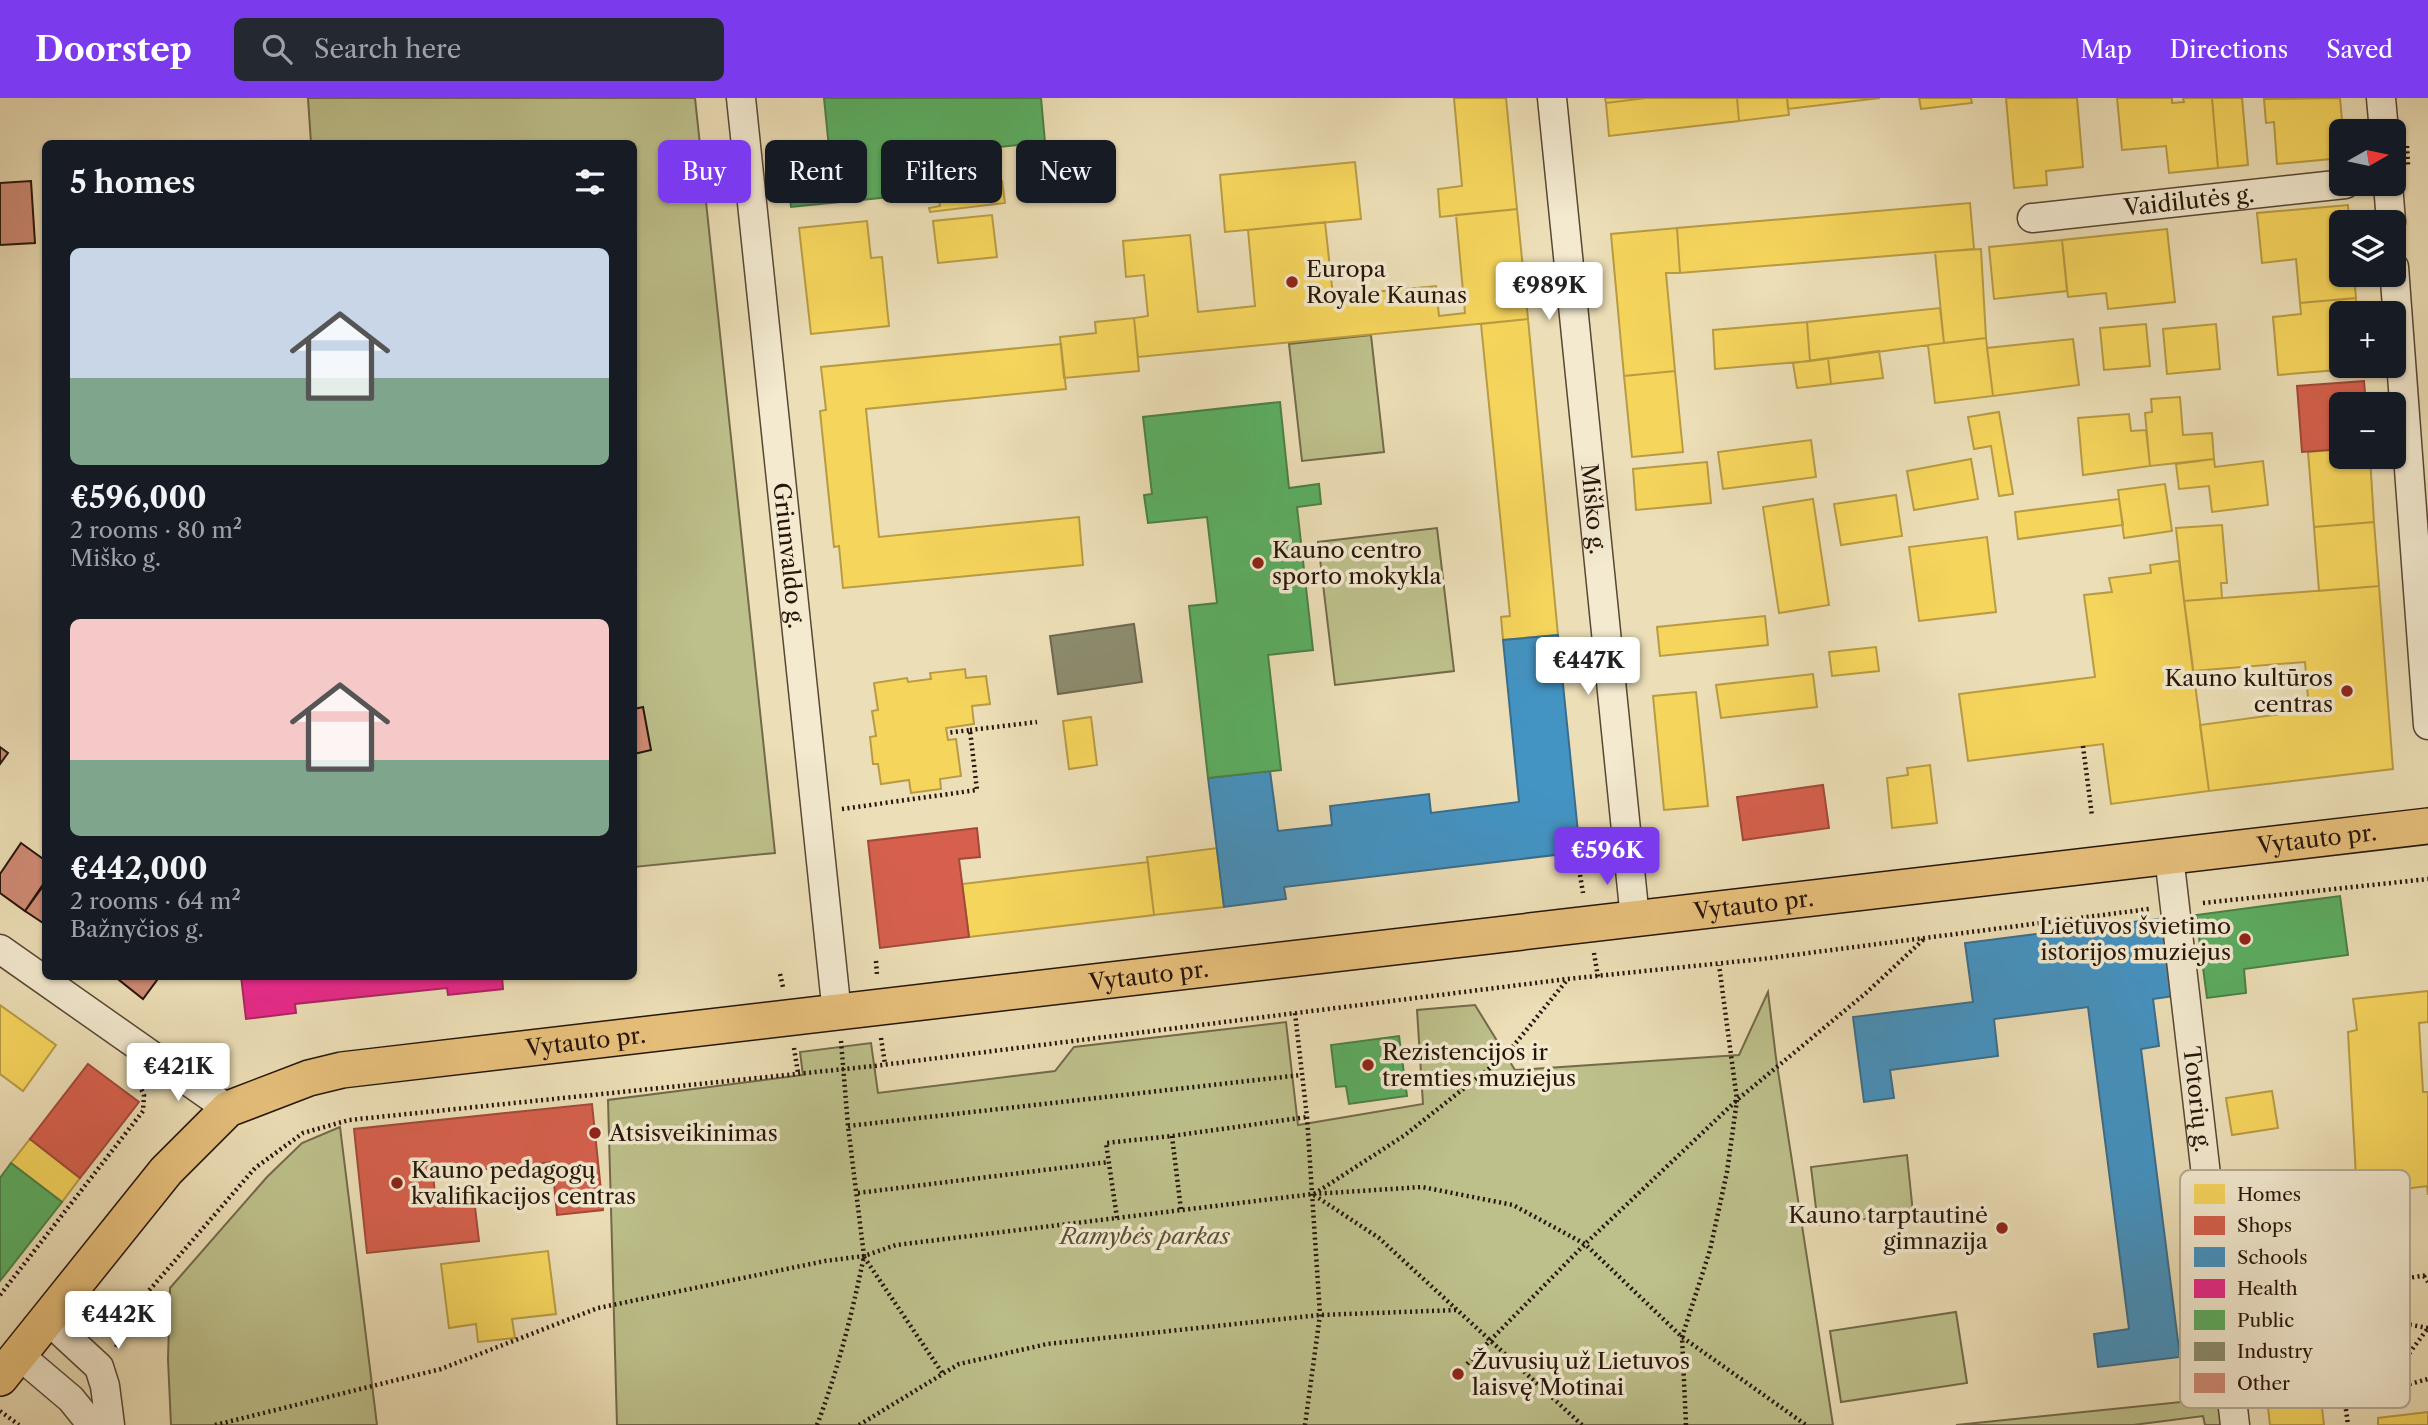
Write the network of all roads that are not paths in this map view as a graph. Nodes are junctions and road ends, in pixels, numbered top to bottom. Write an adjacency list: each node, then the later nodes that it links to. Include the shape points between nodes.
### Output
1 (741, 98): 16 (street, Griunvaldo g.)
2 (1552, 98): 12 (street, Miško g.)
3 (2381, 98): 4 (street)
4 (2383, 119)
5 (2329, 186): 6 (street, Vaidilutės g.)
6 (2032, 218)
7 (2396, 287): 8 (street)
8 (2422, 555): 9 (street)
9 (2428, 725)
10 (2428, 826): 11 (main road, Vytauto pr.)
11 (2169, 856): 12 (main road, Vytauto pr.); 18 (street, Totorių g.)
12 (1635, 919): 16 (main road, Vytauto pr.)
13 (0, 949): 14 (street)
14 (42, 978)
15 (44, 980): 17 (street)
16 (837, 1014): 17 (main road, Vytauto pr., via 342,1070)
17 (228, 1109): 19 (main road, Vytauto pr., via 166,1171)
18 (2206, 1170)
19 (47, 1319): 20 (main road, Vytauto pr.); 22 (street, via 99,1367)
20 (9, 1366): 21 (street, via 71,1399)
21 (92, 1425)
22 (110, 1425)

